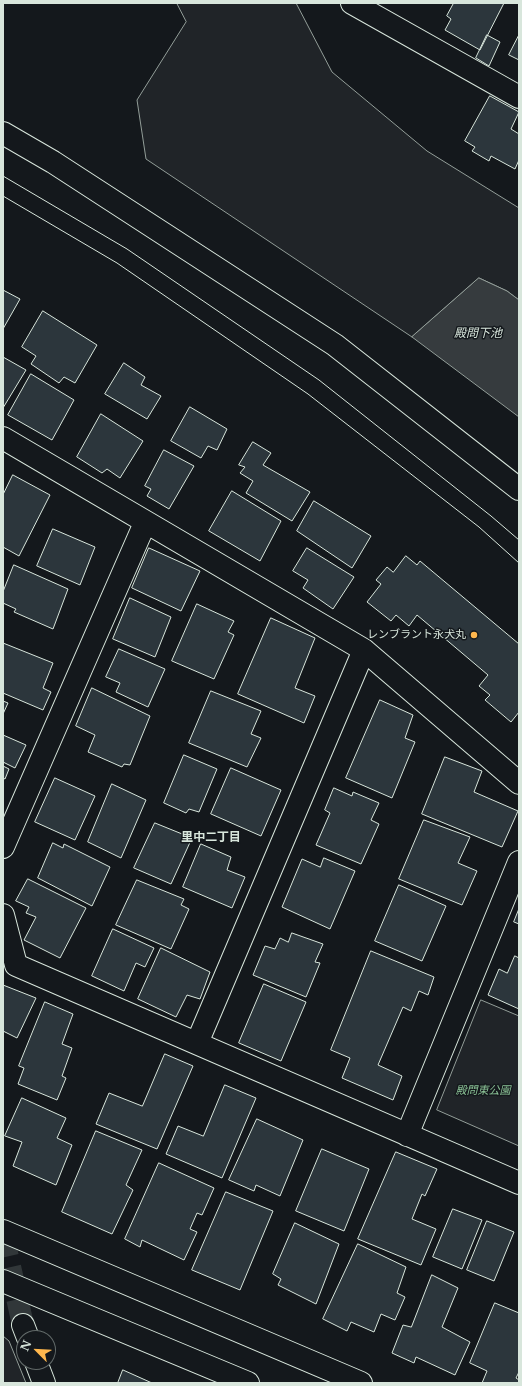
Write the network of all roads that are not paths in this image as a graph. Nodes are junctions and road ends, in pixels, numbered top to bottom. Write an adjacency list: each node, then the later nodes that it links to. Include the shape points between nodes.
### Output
1 (352, 3): 2 (street)
2 (519, 97)
3 (3, 133): 5 (street, via 53,162 335,346)
4 (3, 438): 6 (street)
5 (519, 489)
6 (145, 522): 7 (street); 9 (street)
7 (364, 650): 8 (street); 12 (street)
8 (519, 783)
9 (3, 847)
10 (519, 862): 13 (street)
11 (3, 915): 12 (street, via 16,965)
12 (197, 1043): 13 (street)
13 (407, 1135): 14 (street)
14 (519, 1183)
15 (3, 1231): 20 (street)
16 (3, 1281): 19 (street)
17 (39, 1370): 18 (street)
18 (44, 1383)
19 (248, 1383)
20 (361, 1383)

